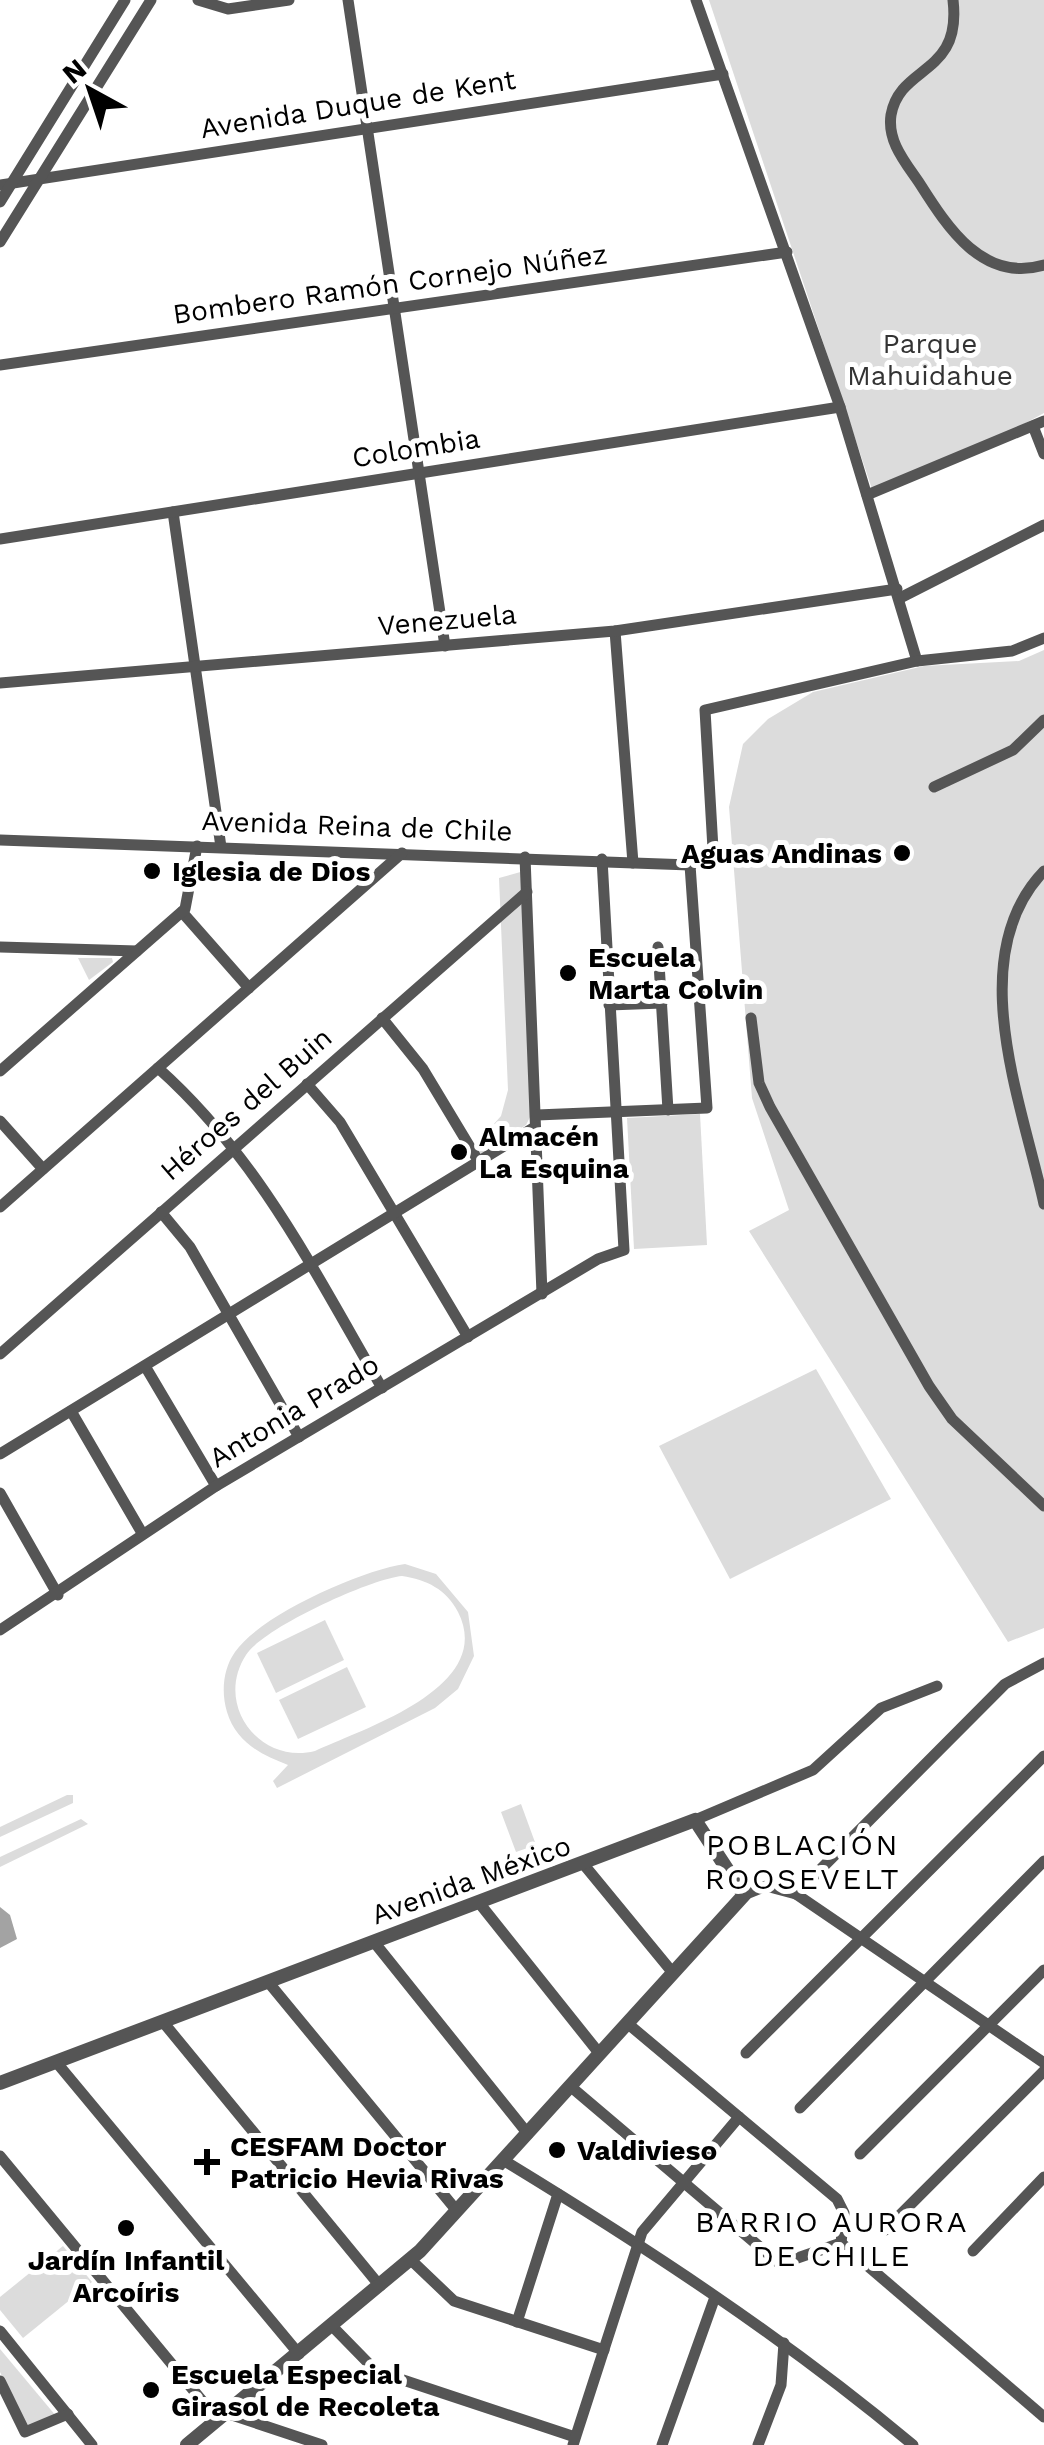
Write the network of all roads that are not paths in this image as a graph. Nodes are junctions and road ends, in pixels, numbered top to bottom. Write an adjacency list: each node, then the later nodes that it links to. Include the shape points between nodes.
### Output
1 (126, 0): 11 (street)
2 (151, 0): 10 (street)
3 (198, 0): 4 (street, via 228,9)
4 (289, 0)
5 (348, 0): 9 (street)
6 (696, 0): 8 (street)
7 (953, 0): 15 (street, via 945,53 900,94 892,111 894,144 967,248 1015,268)
8 (723, 74): 9 (street, Avenida Duque de Kent); 14 (street)
9 (367, 128): 10 (street, Avenida Duque de Kent); 16 (street)
10 (40, 178): 11 (street, Avenida Duque de Kent); 13 (street)
11 (6, 184): 12 (street)
12 (0, 202)
13 (0, 242)
14 (787, 252): 16 (street, Bombero Ramón Cornejo Núñez); 18 (street)
15 (1044, 265)
16 (394, 308): 17 (street, Bombero Ramón Cornejo Núñez); 21 (street)
17 (0, 365)
18 (840, 407): 21 (street, Colombia); 22 (street)
19 (1038, 423): 20 (street); 22 (street)
20 (1044, 454)
21 (419, 473): 23 (street, Colombia); 29 (street)
22 (867, 495): 26 (street)
23 (174, 512): 25 (street, Colombia); 31 (street)
24 (1044, 525): 26 (street, Venezuela)
25 (0, 539)
26 (898, 594): 27 (street, Venezuela); 30 (street)
27 (615, 630): 29 (street, Venezuela); 41 (street)
28 (1044, 638): 30 (street, via 994,654)
29 (445, 646): 31 (street, Venezuela)
30 (917, 661): 42 (street, Avenida Reina de Chile, via 705,710 710,857)
31 (196, 667): 32 (street, Venezuela); 37 (street)
32 (0, 683)
33 (1044, 720): 34 (street, via 1013,750)
34 (934, 787)
35 (0, 840): 36 (street, Avenida Reina de Chile)
36 (197, 846): 37 (street, Avenida Reina de Chile); 45 (street)
37 (221, 847): 38 (street, Avenida Reina de Chile)
38 (402, 853): 39 (street, Avenida Reina de Chile); 49 (street)
39 (525, 856): 40 (street, Avenida Reina de Chile); 44 (street)
40 (602, 859): 41 (street, Avenida Reina de Chile); 51 (street)
41 (633, 864): 42 (street, Avenida Reina de Chile)
42 (690, 864): 57 (street, via 707,1108)
43 (1044, 872): 64 (street, via 1012,916 1001,988)
44 (527, 892): 52 (street, Héroes del Buin); 60 (street)
45 (182, 912): 48 (street); 49 (street)
46 (0, 947): 48 (street)
47 (658, 947): 50 (street)
48 (137, 951): 55 (street)
49 (249, 988): 54 (street)
50 (662, 1003): 51 (street); 57 (street)
51 (609, 1005): 58 (street)
52 (382, 1018): 56 (street, Héroes del Buin); 62 (street, via 424,1069)
53 (751, 1018): 80 (street, via 759,1083 770,1107 908,1354 952,1419)
54 (158, 1068): 61 (street); 63 (street)
55 (0, 1071)
56 (307, 1084): 61 (street, Héroes del Buin); 67 (street, via 340,1122)
57 (668, 1110): 58 (street)
58 (616, 1113): 60 (street); 69 (street, Antonia Prado, via 624,1250)
59 (0, 1121): 63 (street)
60 (536, 1121): 62 (street); 69 (street)
61 (236, 1147): 66 (street, Héroes del Buin); 68 (street)
62 (478, 1162): 67 (street)
63 (42, 1169): 65 (street)
64 (1044, 1204)
65 (0, 1206)
66 (161, 1212): 70 (street, via 190,1248); 72 (street, Héroes del Buin)
67 (393, 1214): 68 (street); 71 (street)
68 (310, 1265): 70 (street); 74 (street)
69 (542, 1294): 71 (street, Antonia Prado)
70 (227, 1316): 73 (street); 76 (street)
71 (468, 1337): 74 (street, Antonia Prado)
72 (0, 1354)
73 (145, 1366): 75 (street); 78 (street)
74 (382, 1388): 76 (street, Antonia Prado)
75 (71, 1411): 77 (street); 81 (street)
76 (298, 1437): 78 (street, Antonia Prado)
77 (0, 1454)
78 (216, 1486): 81 (street, Antonia Prado)
79 (0, 1493): 82 (street)
80 (1044, 1506)
81 (142, 1533): 82 (street, Antonia Prado)
82 (58, 1595): 83 (street, Antonia Prado)
83 (0, 1630)
84 (1044, 1663): 90 (street, via 1005,1684)
85 (937, 1686): 87 (street, Avenida México, via 881,1708 814,1770)
86 (1044, 1756): 93 (street)
87 (696, 1820): 89 (street, Avenida México); 91 (street)
88 (1044, 1861): 97 (street)
89 (585, 1866): 92 (street, Avenida México); 96 (street)
90 (796, 1894): 91 (street, via 766,1886); 93 (street)
91 (744, 1895): 96 (street)
92 (480, 1904): 94 (street, Avenida México); 103 (street)
93 (860, 1936): 97 (street); 102 (street)
94 (374, 1942): 98 (street, Avenida México); 111 (street)
95 (1044, 1970): 101 (street)
96 (672, 1973): 100 (street)
97 (924, 1979): 101 (street); 109 (street)
98 (269, 1983): 99 (street, Avenida México); 118 (street)
99 (163, 2022): 104 (street, Avenida México); 124 (street)
100 (627, 2023): 103 (street); 110 (street)
101 (988, 2024): 105 (street); 112 (street)
102 (746, 2053)
103 (599, 2054): 108 (street)
104 (58, 2062): 107 (street, Avenida México); 131 (street)
105 (1044, 2063)
106 (1044, 2071): 119 (street)
107 (0, 2083)
108 (570, 2086): 111 (street); 116 (street)
109 (800, 2108)
110 (739, 2117): 116 (street); 121 (street, via 837,2199 844,2213)
111 (528, 2134): 114 (street)
112 (860, 2154)
113 (0, 2156): 134 (street)
114 (503, 2160): 117 (street); 118 (street)
115 (1044, 2177): 122 (street)
116 (684, 2182): 120 (street); 121 (street, via 780,2264)
117 (558, 2194): 120 (street); 126 (street)
118 (456, 2211): 123 (street)
119 (886, 2230)
120 (638, 2242): 125 (street); 130 (street)
121 (841, 2243): 135 (street)
122 (973, 2251)
123 (411, 2260): 124 (street); 126 (street, via 454,2301)
124 (380, 2286): 127 (street)
125 (716, 2297): 129 (street); 140 (street)
126 (518, 2322): 130 (street)
127 (332, 2326): 131 (street); 136 (street, via 372,2369)
128 (1, 2333): 133 (street)
129 (784, 2343): 141 (street, via 780,2385); 142 (street)
130 (604, 2350): 136 (street)
131 (300, 2354): 134 (street)
132 (0, 2380): 133 (street, via 25,2432)
133 (68, 2414): 137 (street)
134 (222, 2416): 138 (street); 139 (street)
135 (1044, 2418)
136 (574, 2441)
137 (92, 2445)
138 (187, 2445)
139 (322, 2445)
140 (662, 2445)
141 (758, 2445)
142 (914, 2445)

